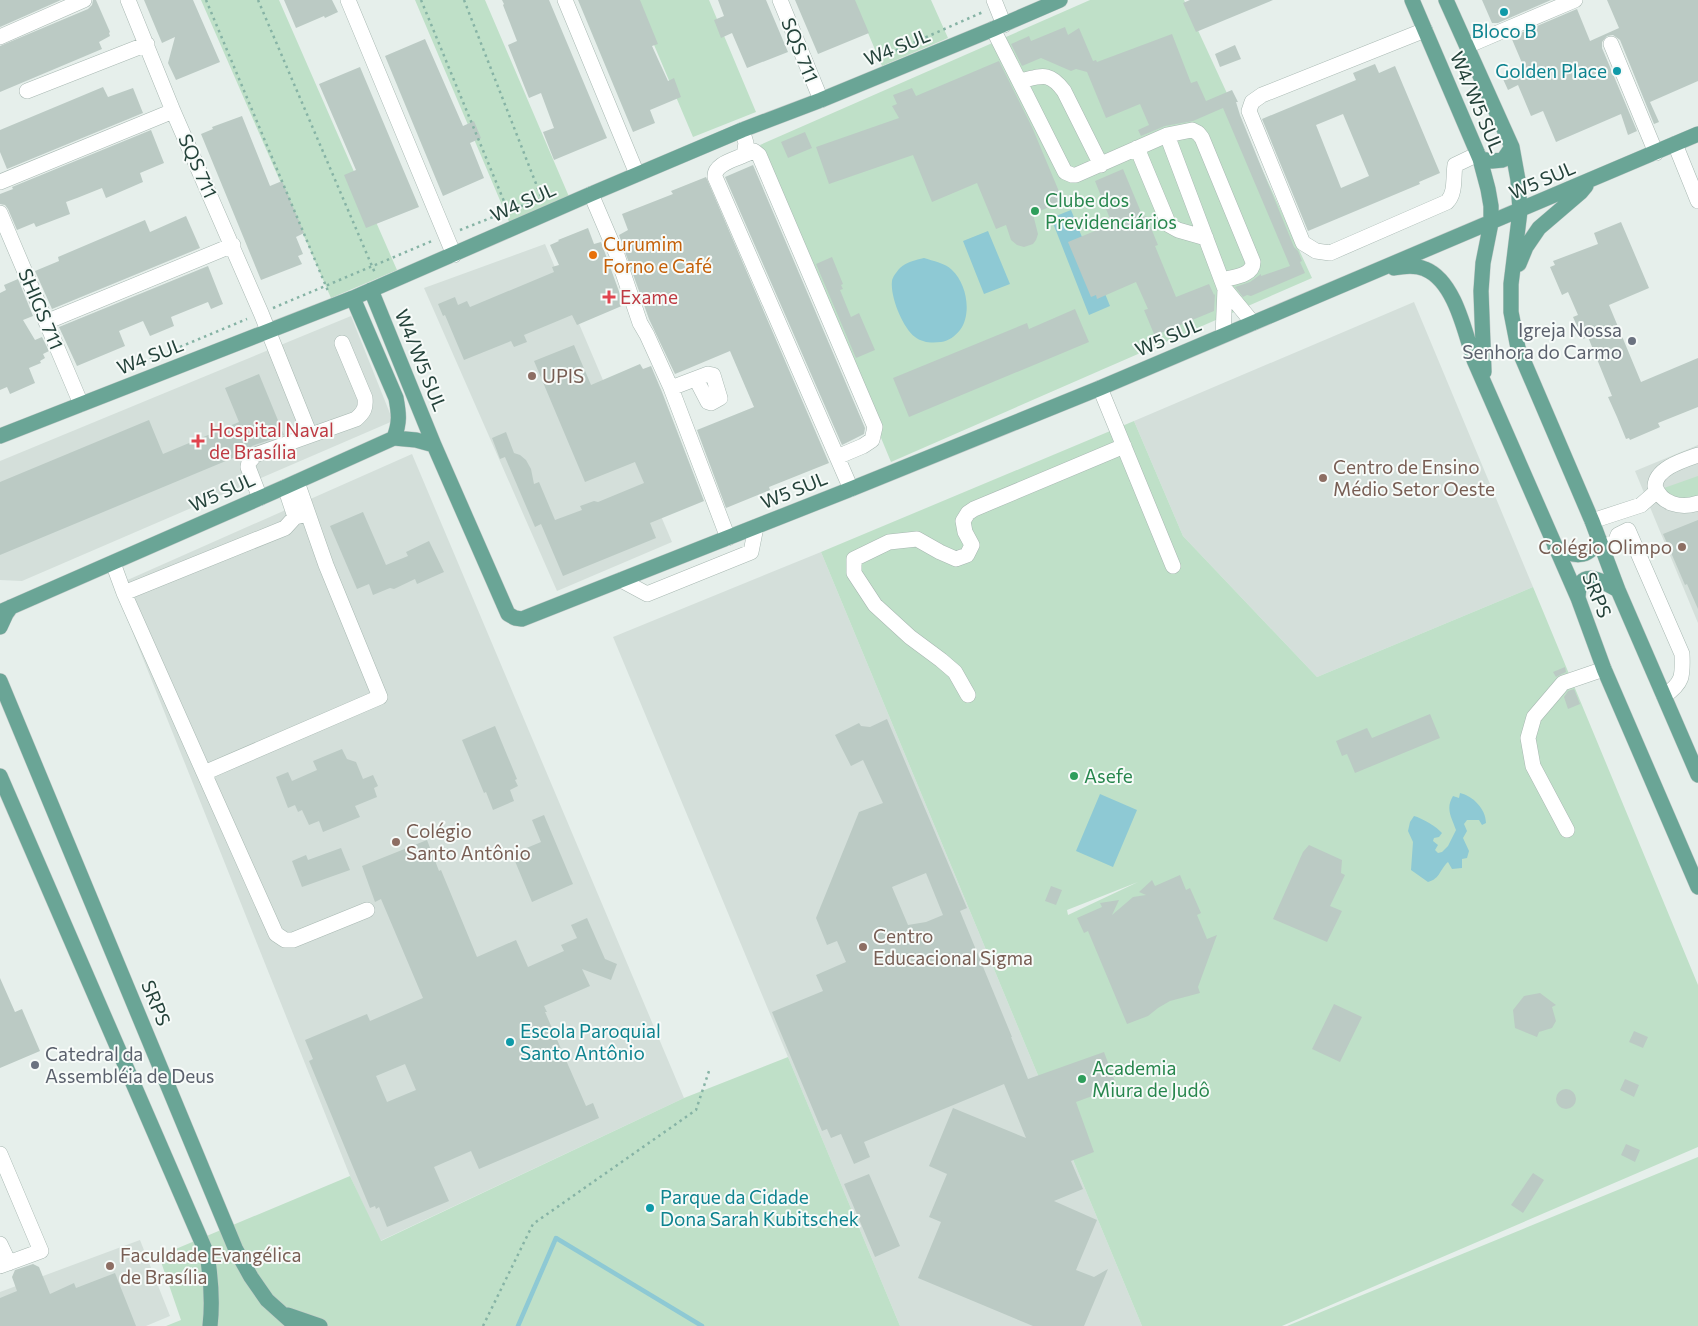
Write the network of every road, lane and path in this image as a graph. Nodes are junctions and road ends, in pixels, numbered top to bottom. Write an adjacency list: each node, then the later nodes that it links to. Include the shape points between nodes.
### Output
1 (84, 0): 17 (street)
2 (128, 0): 18 (street, SQS 711)
3 (206, 0): 55 (path)
4 (258, 0): 51 (path)
5 (348, 0): 47 (street)
6 (421, 0): 42 (path)
7 (464, 0): 40 (path)
8 (565, 0): 36 (street)
9 (780, 0): 24 (street, SQS 711)
10 (1060, 0): 15 (main road, W4 SUL)
11 (1412, 0): 16 (main road, W4/W5 SUL)
12 (1446, 0): 20 (main road, W4/W5 SUL)
13 (1575, 0): 20 (street)
14 (995, 3): 15 (street); 21 (path)
15 (999, 27): 22 (street); 24 (main road, W4 SUL)
16 (1425, 30): 34 (main road, W4/W5 SUL); 34 (street, via 1252,102 1249,111 1303,243 1316,251 1330,253 1447,202 1453,194 1455,165)
17 (0, 37)
18 (147, 44): 23 (street); 25 (street, SQS 711)
19 (1611, 44): 32 (street)
20 (1467, 46): 30 (main road, W4/W5 SUL)
21 (870, 62)
22 (1020, 81): 35 (street, via 1045,76 1058,83); 35 (street, via 1065,172 1074,176)
23 (27, 91)
24 (821, 100): 26 (main road, W4 SUL)
25 (174, 111): 38 (street); 49 (street, SQS 711)
26 (742, 130): 33 (street, via 746,143); 36 (main road, W4 SUL)
27 (1698, 134): 29 (main road, W5 SUL)
28 (1167, 135): 31 (street); 48 (street); 53 (street, via 1192,130 1202,138 1251,255 1253,266 1249,272)
29 (1675, 144): 32 (main road, W5 SUL); 41 (street)
30 (1512, 147): 34 (main road, via 1503,160 1497,162); 43 (main road, W4/W5 SUL)
31 (1137, 148): 35 (street); 48 (street, via 1166,221 1172,227)
32 (1656, 153): 37 (main road, W5 SUL)
33 (744, 155): 77 (street, via 718,168 715,177); 77 (street, via 754,151 759,155 875,427 872,440)
34 (1479, 157): 46 (main road, W4/W5 SUL, via 1491,206)
35 (1101, 165)
36 (638, 174): 39 (main road, W4 SUL)
37 (1589, 181): 43 (main road, W5 SUL); 54 (main road, via 1531,238)
38 (0, 182)
39 (591, 194): 45 (main road, W4 SUL); 68 (street, via 640,323)
40 (542, 198): 42 (path); 45 (path)
41 (1698, 201)
42 (508, 211): 47 (path)
43 (1520, 211): 46 (main road, W5 SUL); 54 (main road, SRPS)
44 (0, 213): 60 (street, SHIGS 711)
45 (548, 213): 50 (main road, W4 SUL)
46 (1491, 223): 52 (main road, W5 SUL); 67 (main road, SRPS, via 1481,292)
47 (446, 235): 50 (street); 51 (path)
48 (1206, 238): 53 (street)
49 (233, 245): 59 (street, SQS 711); 60 (street)
50 (454, 255): 56 (main road, W4 SUL)
51 (372, 266): 55 (path); 56 (path)
52 (1380, 270): 61 (main road, W5 SUL); 67 (main road, via 1420,267 1439,278 1452,298)
53 (1223, 284): 61 (street); 63 (street)
54 (1511, 284): 84 (main road, SRPS, via 1511,312 1518,348)
55 (326, 286): 58 (path); 59 (path)
56 (376, 288): 57 (main road, W4 SUL); 74 (main road, W4/W5 SUL)
57 (353, 298): 58 (main road, W4 SUL); 73 (main road, W4/W5 SUL, via 396,398 399,424)
58 (334, 306): 62 (main road, W4 SUL)
59 (261, 313): 62 (street, SQS 711); 65 (path)
60 (46, 322): 70 (street, SHIGS 711)
61 (1253, 323): 63 (main road, W5 SUL)
62 (268, 332): 70 (main road, W4 SUL); 71 (street, SQS 711)
63 (1223, 335): 69 (main road, W5 SUL)
64 (342, 342): 71 (street, via 366,407 356,419)
65 (138, 365)
66 (696, 379): 68 (street)
67 (1484, 385): 88 (main road, SRPS)
68 (671, 388): 86 (street)
69 (1100, 388): 75 (street); 79 (main road, W5 SUL)
70 (81, 404): 72 (main road, W4 SUL)
71 (310, 435): 81 (street, via 255,455 249,462)
72 (0, 436)
73 (394, 438): 74 (main road); 78 (main road, W5 SUL)
74 (434, 445): 91 (main road, W5 SUL, via 508,614 515,618 529,618)
75 (1124, 446): 90 (street); 99 (street, via 968,513 963,521 972,545 967,555 956,559 916,539 889,542 854,559 854,573 875,605 955,672)
76 (1698, 455): 80 (street, via 1665,470 1655,482)
77 (837, 457): 79 (street)
78 (291, 485): 81 (main road, W5 SUL); 83 (street)
79 (851, 489): 85 (main road, W5 SUL)
80 (1657, 491): 82 (street, via 1673,504 1688,506); 84 (street, via 1641,504)
81 (260, 498): 89 (main road, W5 SUL)
82 (1698, 503)
83 (296, 520): 93 (street); 102 (street, via 326,565 380,697)
84 (1592, 521): 87 (main road, SRPS)
85 (756, 527): 86 (main road, W5 SUL); 91 (street, via 751,552 647,594)
86 (728, 538): 91 (main road, W5 SUL)
87 (1600, 543): 88 (main road, via 1584,554 1565,553); 92 (main road, SRPS); 100 (street, via 1615,543 1618,535 1628,530 1682,654 1681,680)
88 (1555, 547): 94 (main road, SRPS)
89 (112, 562): 93 (street); 95 (main road, W5 SUL)
90 (1174, 566)
91 (621, 580)
92 (1618, 590): 94 (main road, via 1588,578 1579,585); 100 (main road, SRPS)
93 (124, 593): 102 (street)
94 (1578, 598): 97 (main road, SRPS)
95 (6, 609): 96 (main road)
96 (0, 627)
97 (1604, 669): 105 (street, via 1564,683 1534,717 1528,738 1533,766); 106 (main road, SRPS)
98 (0, 681): 112 (main road, SRPS, via 236,1250 267,1300)
99 (968, 695)
100 (1664, 696): 101 (main road, SRPS)
101 (1692, 746): 103 (main road, SRPS)
102 (204, 773): 107 (street, via 276,934 285,940 293,940)
103 (1698, 775)
104 (0, 776): 113 (main road, via 207,1254 212,1283)
105 (1567, 830)
106 (1698, 887)
107 (367, 910)
108 (709, 1071): 116 (path, via 696,1110 534,1224)
109 (0, 1154): 111 (street, via 41,1250)
110 (0, 1244): 111 (street)
111 (4, 1264)
112 (282, 1313): 114 (main road, SRPS); 115 (main road)
113 (210, 1325)
114 (296, 1326)
115 (320, 1326)
116 (484, 1326)

